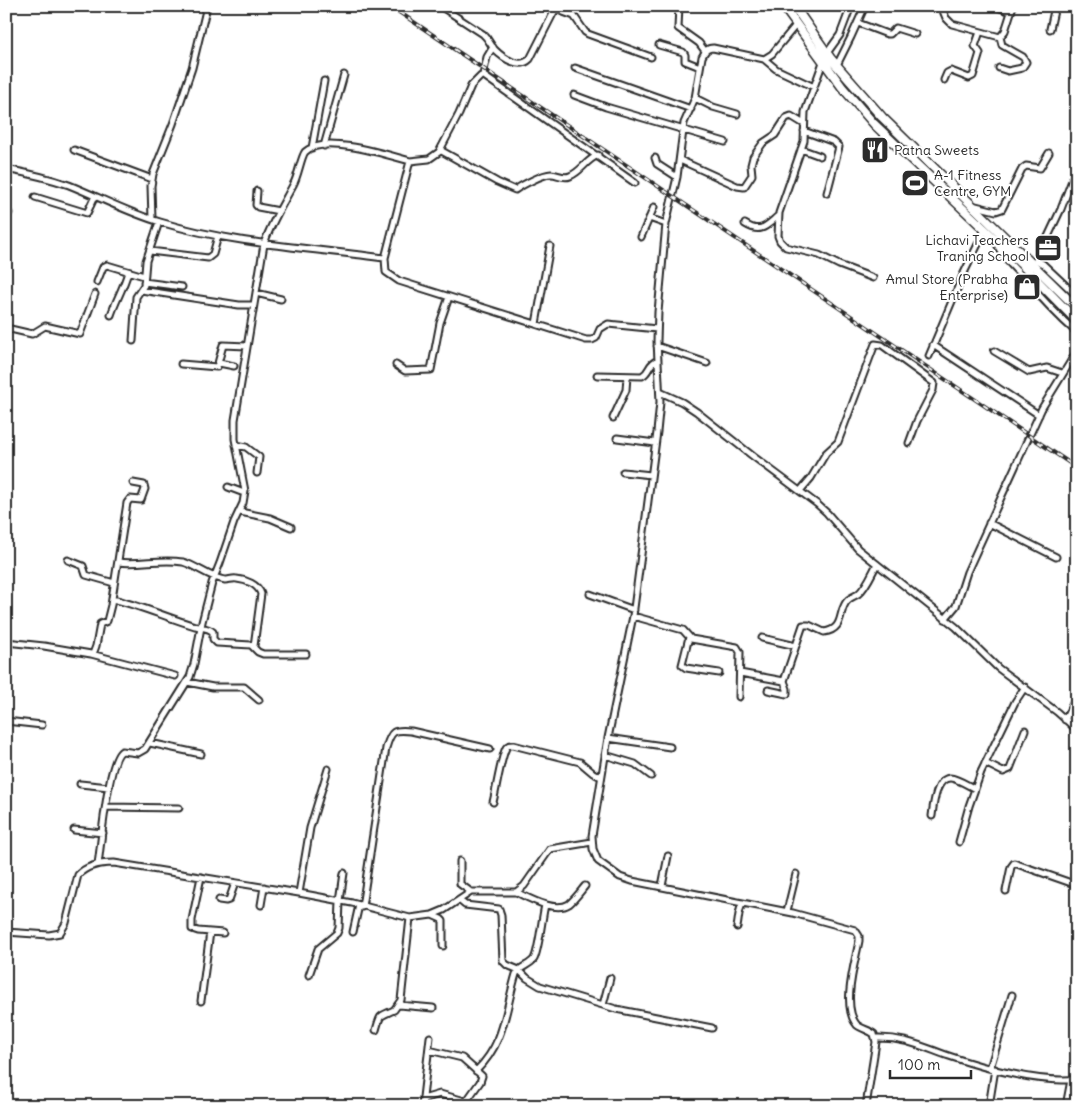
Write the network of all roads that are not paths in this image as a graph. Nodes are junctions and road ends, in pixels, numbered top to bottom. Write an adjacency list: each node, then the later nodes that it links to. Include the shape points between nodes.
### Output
1 (207, 6): 57 (street, via 192,68)
2 (440, 6): 20 (street, via 483,34)
3 (679, 6): 21 (street, via 678,28)
4 (783, 6): 14 (highway)
5 (794, 6): 22 (highway)
6 (851, 6): 22 (street, via 840,36)
7 (865, 6): 13 (street)
8 (941, 6): 16 (street, via 949,22)
9 (995, 6): 12 (street)
10 (1055, 6): 15 (street)
11 (556, 8): 20 (street, via 526,63 515,63); 23 (street, via 574,16 588,34)
12 (1012, 9): 18 (street)
13 (858, 23): 17 (street, via 887,34 896,28); 26 (street)
14 (796, 25): 24 (street); 25 (highway)
15 (1050, 29)
16 (980, 32): 18 (street); 32 (street, via 975,46 980,52 973,76 968,78 951,71)
17 (915, 34)
18 (1000, 37): 29 (street, via 1002,45 1026,62 1022,68 1010,71)
19 (659, 44): 27 (street, via 683,52 685,61)
20 (493, 47): 31 (street)
21 (705, 51): 24 (street, via 713,48); 27 (street)
22 (827, 53): 26 (highway)
23 (651, 56)
24 (764, 59): 34 (street, via 776,69)
25 (823, 62): 34 (street); 72 (highway, via 874,124)
26 (836, 65): 63 (highway, via 893,129)
27 (700, 67): 36 (street)
28 (575, 68): 37 (street)
29 (999, 68)
30 (344, 75): 43 (street)
31 (483, 75): 47 (street, via 471,86); 49 (street)
32 (944, 80)
33 (324, 81): 44 (street)
34 (814, 87): 39 (street)
35 (574, 95): 40 (street, via 606,108)
36 (695, 98): 37 (street); 38 (street)
37 (691, 109): 40 (street)
38 (737, 114)
39 (804, 124): 41 (street); 53 (street, via 791,116 786,118 775,135 763,143 753,157 752,175 744,187)
40 (684, 130): 42 (street); 53 (street)
41 (804, 131): 45 (street); 60 (street, via 839,147)
42 (725, 142)
43 (324, 146): 44 (street); 52 (street, via 360,148)
44 (312, 148): 65 (street, via 303,155 298,176)
45 (801, 149): 50 (street); 66 (street)
46 (74, 150): 57 (street)
47 (440, 150): 49 (street, via 515,190 550,174 564,178 570,176); 52 (street, via 429,159)
48 (1049, 153): 63 (street, via 1040,168 1026,166 1022,169 1002,209 996,211)
49 (598, 155): 58 (street)
50 (820, 156)
51 (655, 158): 56 (street, via 657,164)
52 (410, 160): 79 (street)
53 (680, 160): 56 (street)
54 (1077, 167): 81 (street)
55 (6, 169): 61 (street, via 67,184)
56 (677, 177): 70 (street)
57 (152, 179): 68 (street)
58 (635, 183)
59 (257, 192): 65 (street, via 258,207)
60 (827, 193)
61 (95, 196): 62 (street, via 87,213); 68 (street)
62 (35, 197)
63 (972, 205): 80 (highway)
64 (654, 207): 67 (street)
65 (279, 211): 76 (street)
66 (779, 216): 71 (street, via 759,229); 83 (street, via 778,236 786,246)
67 (649, 218): 70 (street); 74 (street)
68 (152, 219): 69 (street)
69 (159, 222): 73 (street); 78 (street)
70 (666, 224): 99 (street)
71 (745, 224)
72 (985, 230): 75 (highway); 102 (street)
73 (218, 236): 76 (street); 78 (street, via 213,254 208,258)
74 (641, 237)
75 (994, 239): 96 (highway); 100 (street, via 1010,264)
76 (264, 244): 79 (street); 89 (street)
77 (550, 246): 97 (street)
78 (150, 251): 84 (street)
79 (385, 258): 90 (street, via 384,268 399,281)
80 (1028, 259): 81 (street); 94 (highway)
81 (1037, 260): 91 (street)
82 (128, 272): 84 (street); 85 (street, via 104,266); 95 (street)
83 (873, 278)
84 (144, 279): 86 (street); 87 (street)
85 (97, 282)
86 (182, 287)
87 (140, 290): 93 (street); 101 (street, via 136,297)
88 (95, 294): 98 (street, via 80,334 46,326 32,334)
89 (256, 294): 92 (street); 93 (street)
90 (449, 296): 97 (street); 112 (street, via 431,370 405,371)
91 (1077, 296)
92 (281, 299)
93 (254, 305): 103 (street)
94 (1074, 306)
95 (111, 315)
96 (1077, 321)
97 (536, 324): 99 (street, via 592,340 608,324)
98 (6, 328)
99 (657, 329): 104 (street)
100 (1077, 333)
101 (133, 341)
102 (933, 345): 107 (street); 118 (street)
103 (247, 346): 109 (street, via 223,345); 123 (street, via 235,420)
104 (657, 346): 108 (street); 110 (street)
105 (1077, 350): 114 (street)
106 (994, 351): 114 (street, via 1029,372 1047,368)
107 (928, 356)
108 (658, 360): 116 (street, via 651,362 646,374); 117 (street)
109 (219, 363): 111 (street, via 215,368); 113 (street)
110 (707, 363)
111 (182, 364)
112 (396, 365)
113 (234, 366)
114 (1062, 373): 118 (street)
115 (597, 375): 116 (street)
116 (627, 376): 119 (street, via 626,390)
117 (660, 392): 121 (street); 129 (street, via 697,412)
118 (1039, 415): 132 (street)
119 (613, 418)
120 (617, 438): 121 (street)
121 (655, 443): 126 (street)
122 (909, 443): 129 (street, via 934,383 882,345 875,344 838,442 826,453)
123 (236, 445): 125 (street, via 246,447 259,457); 130 (street)
124 (623, 472): 126 (street)
125 (257, 473)
126 (651, 474): 142 (street)
127 (133, 483): 136 (street, via 145,489 141,500 130,499 127,503)
128 (228, 487): 130 (street)
129 (800, 491): 137 (street, via 827,513 858,549)
130 (244, 493): 131 (street)
131 (240, 512): 133 (street, via 270,518); 138 (street)
132 (989, 523): 134 (street); 143 (street, via 966,572 956,606)
133 (292, 527)
134 (1056, 557)
135 (68, 560): 139 (street, via 83,566 86,574)
136 (118, 562): 138 (street, via 182,562); 139 (street)
137 (877, 564): 143 (street); 149 (street, via 860,593 848,600 835,627 824,632 802,625)
138 (215, 576): 144 (street); 148 (street, via 250,582 259,589 261,599)
139 (114, 582): 141 (street)
140 (590, 594): 142 (street)
141 (112, 599): 144 (street); 150 (street, via 106,621 100,624)
142 (633, 613): 145 (street, via 683,630); 167 (street)
143 (945, 619): 157 (street, via 998,668)
144 (201, 628): 148 (street, via 212,630 213,640 217,643); 156 (street)
145 (689, 637): 152 (street, via 682,665); 153 (street, via 737,647)
146 (762, 638): 149 (street)
147 (6, 642): 150 (street)
148 (254, 646): 151 (street, via 263,654)
149 (796, 646): 155 (street)
150 (92, 654): 154 (street)
151 (306, 654)
152 (719, 673)
153 (740, 673): 155 (street); 160 (street)
154 (175, 676)
155 (784, 681): 158 (street, via 787,694)
156 (187, 682): 161 (street, via 213,687 244,687); 168 (street)
157 (1025, 687): 162 (street); 173 (street)
158 (768, 690)
159 (1077, 695): 162 (street)
160 (739, 697)
161 (259, 700)
162 (1065, 720): 166 (street)
163 (6, 721): 164 (street)
164 (42, 726)
165 (1025, 730): 173 (street, via 1010,769 1003,772)
166 (1077, 730)
167 (608, 738): 169 (street); 172 (street)
168 (150, 744): 171 (street); 178 (street, via 138,753 119,753)
169 (670, 747)
170 (490, 749): 209 (street, via 411,731 393,732 386,748)
171 (201, 754)
172 (605, 755): 175 (street, via 636,764); 176 (street)
173 (985, 763): 179 (street)
174 (328, 769): 202 (street, via 310,828)
175 (651, 776)
176 (601, 777): 180 (street, via 580,762 513,745 506,748); 186 (street)
177 (80, 784): 178 (street)
178 (109, 787): 181 (street)
179 (976, 789): 183 (street, via 947,778 936,794); 187 (street)
180 (493, 802)
181 (106, 808): 182 (street); 185 (street)
182 (179, 808)
183 (932, 816)
184 (74, 830): 185 (street)
185 (103, 833): 190 (street)
186 (592, 842): 197 (street, via 598,861 611,871 632,881); 201 (street, via 550,849 524,886)
187 (959, 842)
188 (668, 856): 197 (street)
189 (460, 861): 200 (street, via 460,884)
190 (98, 864): 193 (street, via 114,863); 214 (street, via 83,869 78,875 66,923 60,933)
191 (344, 873): 205 (street)
192 (796, 874): 210 (street)
193 (201, 877): 194 (street); 215 (street, via 192,928)
194 (235, 883): 198 (street); 203 (street, via 229,900)
195 (1077, 885): 199 (street, via 1014,863)
196 (585, 886): 208 (street, via 567,905)
197 (662, 886): 206 (street)
198 (264, 887): 202 (street); 207 (street)
199 (1006, 891)
200 (471, 892): 201 (street); 204 (street)
201 (516, 892): 208 (street)
202 (299, 893): 205 (street)
203 (218, 900)
204 (459, 900): 211 (street); 219 (street, via 465,905 499,909 503,961)
205 (340, 901): 209 (street); 220 (street, via 337,932 318,949)
206 (743, 903): 210 (street); 213 (street)
207 (260, 905)
208 (545, 905): 219 (street, via 535,956)
209 (360, 906): 212 (street); 216 (street)
210 (787, 911): 230 (street, via 850,928 857,933 850,1007 856,1024)
211 (432, 915): 212 (street); 218 (street, via 443,921)
212 (410, 918): 224 (street)
213 (737, 927)
214 (6, 932)
215 (210, 932): 217 (street); 223 (street)
216 (353, 932)
217 (223, 933)
218 (444, 946)
219 (519, 970): 225 (street, via 540,986); 233 (street, via 495,1046)
220 (309, 974)
221 (610, 978): 225 (street)
222 (1012, 995): 232 (street)
223 (200, 1001)
224 (399, 1005): 226 (street); 228 (street, via 381,1016)
225 (603, 1005): 227 (street)
226 (433, 1008)
227 (712, 1028)
228 (376, 1030)
229 (430, 1037): 231 (street)
230 (876, 1038): 232 (street, via 900,1038); 238 (street)
231 (429, 1050): 233 (street, via 462,1058); 235 (street)
232 (993, 1069): 234 (street, via 1052,1080); 239 (street)
233 (476, 1071): 236 (street, via 482,1078)
234 (1074, 1079): 240 (street)
235 (423, 1099): 236 (street, via 440,1094); 237 (street)
236 (464, 1103)
237 (422, 1106)
238 (866, 1106)
239 (990, 1106)
240 (1066, 1106)

